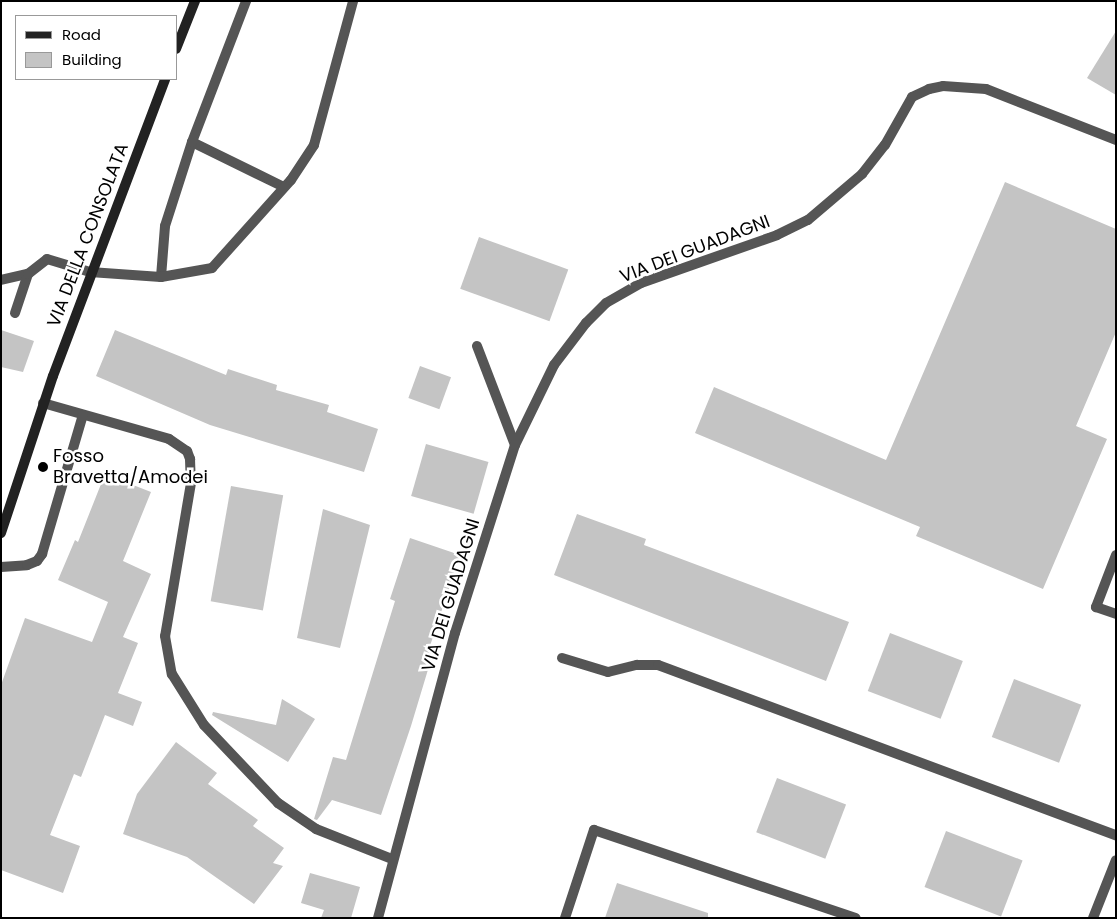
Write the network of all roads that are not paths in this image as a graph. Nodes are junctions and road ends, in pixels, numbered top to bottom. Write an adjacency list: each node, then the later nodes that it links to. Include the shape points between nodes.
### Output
1 (195, 1): 4 (main road)
2 (246, 1): 7 (street)
3 (353, 1): 8 (street, via 314,145)
4 (178, 44)
5 (165, 80): 9 (main road, VIA DELLA CONSOLATA)
6 (1116, 140): 17 (street, VIA DEI GUADAGNI, via 986,89 943,86 922,92 907,104 875,159 808,220 777,235 642,283 606,303 564,350)
7 (192, 142): 8 (street); 11 (street, via 165,226)
8 (284, 188): 11 (street, via 212,268)
9 (90, 272): 10 (street, via 47,259); 11 (street); 15 (main road, VIA DELLA CONSOLATA)
10 (28, 274): 12 (street); 13 (street)
11 (161, 277)
12 (1, 280)
13 (15, 313)
14 (477, 346): 17 (street)
15 (43, 403): 16 (street); 18 (main road, VIA DELLA CONSOLATA)
16 (83, 415): 20 (street, via 42,554 27,565); 24 (street, via 169,439 187,451 190,459 189,499 165,646 172,674 192,708 251,776 292,815 333,836)
17 (515, 445): 24 (street, VIA DEI GUADAGNI, via 455,633)
18 (1, 533)
19 (1116, 555): 21 (street, via 1096,607)
20 (1, 567)
21 (1116, 614)
22 (562, 658): 23 (street, via 608,672 637,665 658,666)
23 (1116, 835)
24 (392, 859): 26 (street, VIA DEI GUADAGNI)
25 (1116, 860): 29 (street)
26 (378, 918)
27 (565, 918): 28 (street, via 594,830)
28 (856, 918)
29 (1093, 918)

